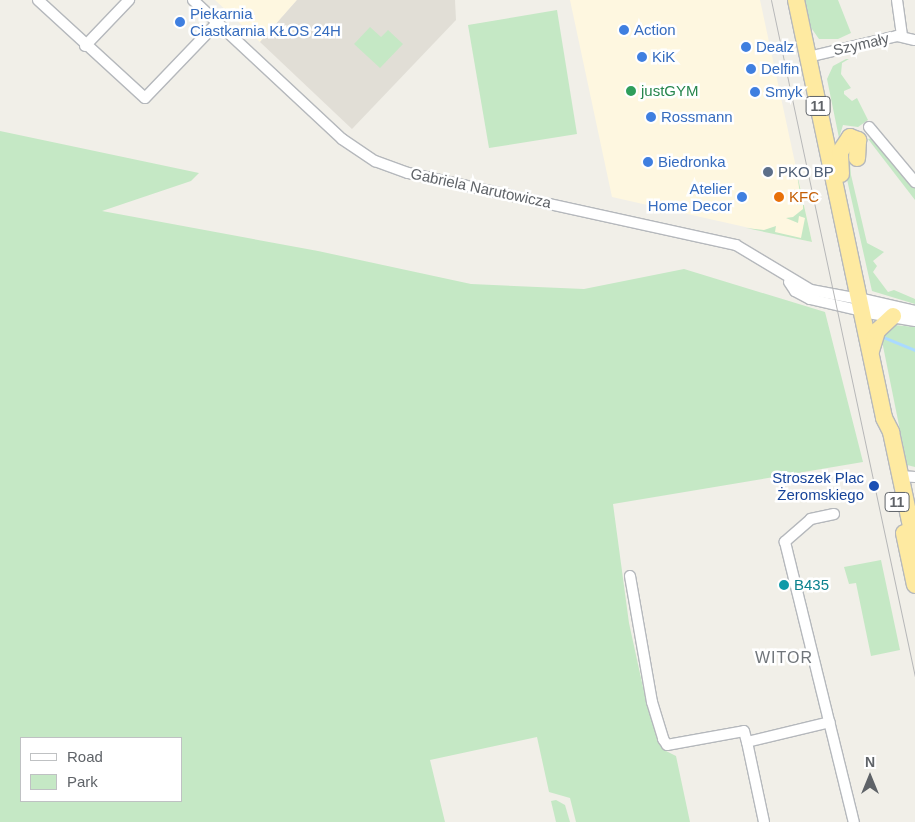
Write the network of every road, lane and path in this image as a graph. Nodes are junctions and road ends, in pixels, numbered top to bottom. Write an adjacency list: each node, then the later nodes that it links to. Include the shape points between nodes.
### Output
1 (38, 0): 9 (street)
2 (129, 0): 9 (street)
3 (192, 0): 6 (street, Gabriela Narutowicza)
4 (796, 0): 10 (highway, 11)
5 (897, 0): 7 (street)
6 (217, 23): 9 (street, via 145,98); 15 (street, Gabriela Narutowicza, via 342,139 375,162 408,173 736,245 756,255 785,278 795,291 810,299)
7 (902, 36): 8 (street, Szymały); 10 (street, Szymały)
8 (915, 40)
9 (85, 46)
10 (808, 57): 14 (highway, 11)
11 (869, 127): 13 (street)
12 (857, 158): 14 (highway, via 858,140 850,138 839,156 846,198)
13 (915, 182)
14 (843, 216): 15 (highway, 11)
15 (860, 305): 16 (street); 17 (street); 19 (highway, 11)
16 (915, 312)
17 (893, 316): 18 (street); 19 (highway, via 877,331)
18 (915, 320)
19 (871, 354): 20 (highway, 11)
20 (884, 418): 21 (highway, 11); 25 (highway, 11, via 883,434)
21 (908, 476): 23 (highway, 11)
22 (834, 514): 26 (street, via 811,519 785,542)
23 (915, 545)
24 (630, 576): 27 (street, via 651,693 667,745 744,731)
25 (915, 585)
26 (830, 722): 27 (street); 29 (street)
27 (747, 742): 28 (street)
28 (764, 822)
29 (854, 822)

